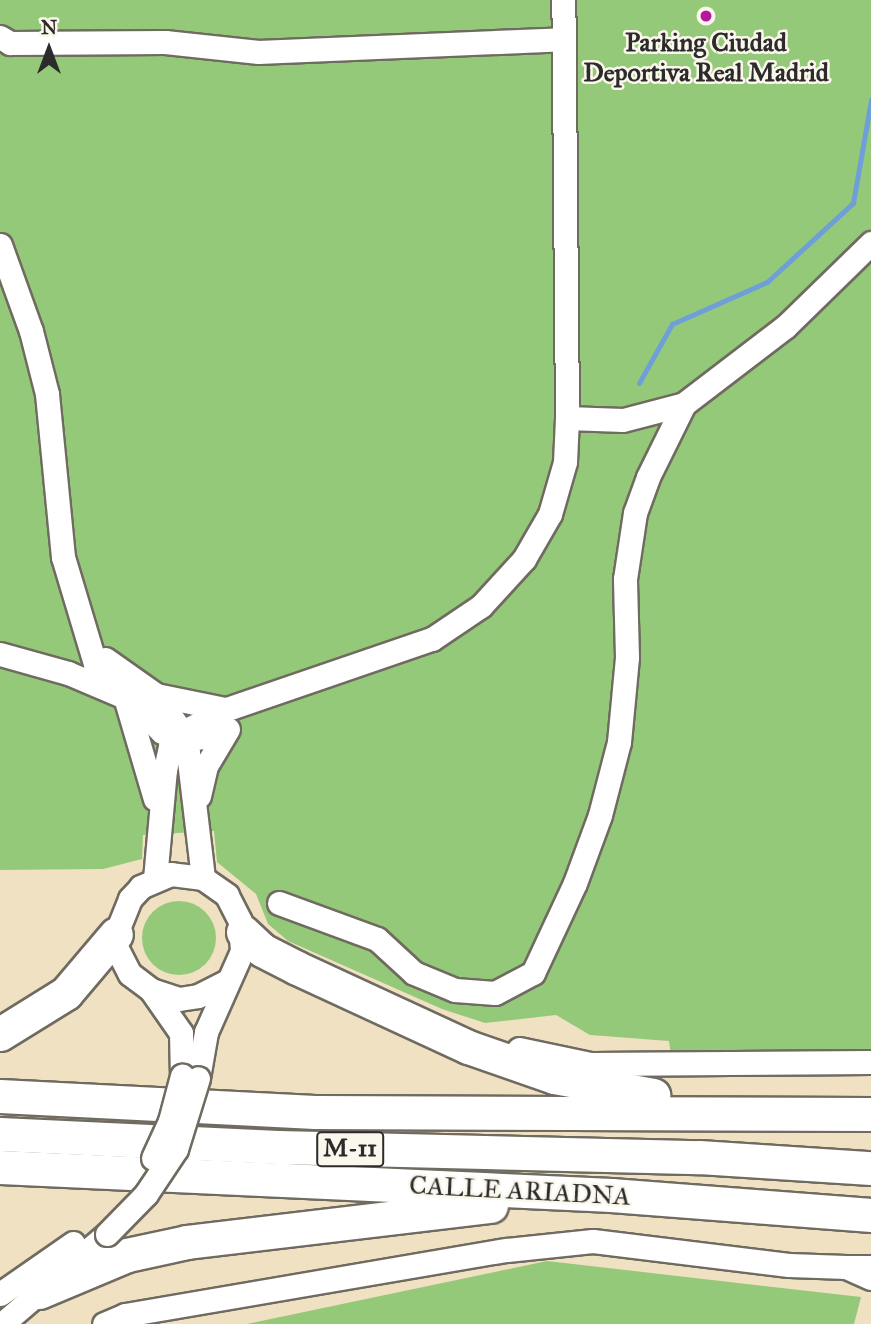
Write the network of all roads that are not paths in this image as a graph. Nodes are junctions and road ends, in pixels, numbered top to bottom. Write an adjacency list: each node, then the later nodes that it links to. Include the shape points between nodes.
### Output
1 (563, 0): 2 (street)
2 (563, 39): 3 (street, via 258,52 165,43); 7 (street)
3 (3, 43)
4 (871, 243): 6 (street, via 786,326)
5 (0, 245): 8 (street, via 31,331 47,394 55,511)
6 (684, 404): 7 (street, via 623,420); 22 (street, via 635,513 625,579 626,657 619,742 603,803 575,883 533,974 495,993 455,990 414,974 377,939)
7 (567, 418): 14 (street, via 565,462 550,514 524,559 481,606 432,639)
8 (84, 635): 10 (street); 12 (street, via 116,669)
9 (0, 654): 11 (street)
10 (95, 664): 11 (street, via 86,672); 13 (street)
11 (68, 673): 13 (street)
12 (156, 695): 15 (street); 16 (street)
13 (125, 697): 16 (street, via 162,732); 19 (street, via 147,761)
14 (272, 697): 15 (street); 17 (street, via 239,718)
15 (227, 709): 16 (street)
16 (179, 734): 17 (street); 18 (street, via 188,752); 19 (street, via 170,747 165,770)
17 (223, 736): 18 (street, via 206,766)
18 (195, 813): 20 (street)
19 (161, 829): 21 (street)
20 (203, 878): 21 (street, via 171,874); 23 (street, via 227,895)
21 (155, 879): 24 (street, via 130,899)
22 (279, 903)
23 (243, 932): 25 (highway, via 262,950); 26 (street, via 238,963)
24 (116, 934): 27 (street, via 116,947 130,974); 28 (highway, via 66,993)
25 (297, 968): 29 (street, via 391,1008 545,1057 635,1065); 32 (highway, via 392,1016 554,1077)
26 (226, 982): 27 (street, via 198,996 179,999); 30 (street)
27 (151, 990): 30 (street, via 181,1033)
28 (0, 1034)
29 (871, 1062)
30 (190, 1077): 39 (street, bridge, via 176,1149 146,1194)
31 (0, 1096): 32 (highway, via 315,1112)
32 (767, 1111): 33 (highway)
33 (871, 1114)
34 (0, 1134): 36 (highway, CALLE ARIADNA / M-11, via 278,1147 699,1157)
35 (0, 1167): 37 (highway, CALLE ARIADNA / M-11)
36 (871, 1168)
37 (611, 1195): 38 (highway, CALLE ARIADNA / M-11); 43 (highway, via 413,1213 187,1242 127,1255)
38 (871, 1215)
39 (102, 1228): 43 (street); 44 (street)
40 (871, 1266): 41 (street)
41 (846, 1267): 42 (street); 46 (street, via 789,1265 593,1241 507,1250 125,1315)
42 (871, 1278)
43 (39, 1292): 45 (street)
44 (0, 1294)
45 (2, 1324)
46 (104, 1324)

